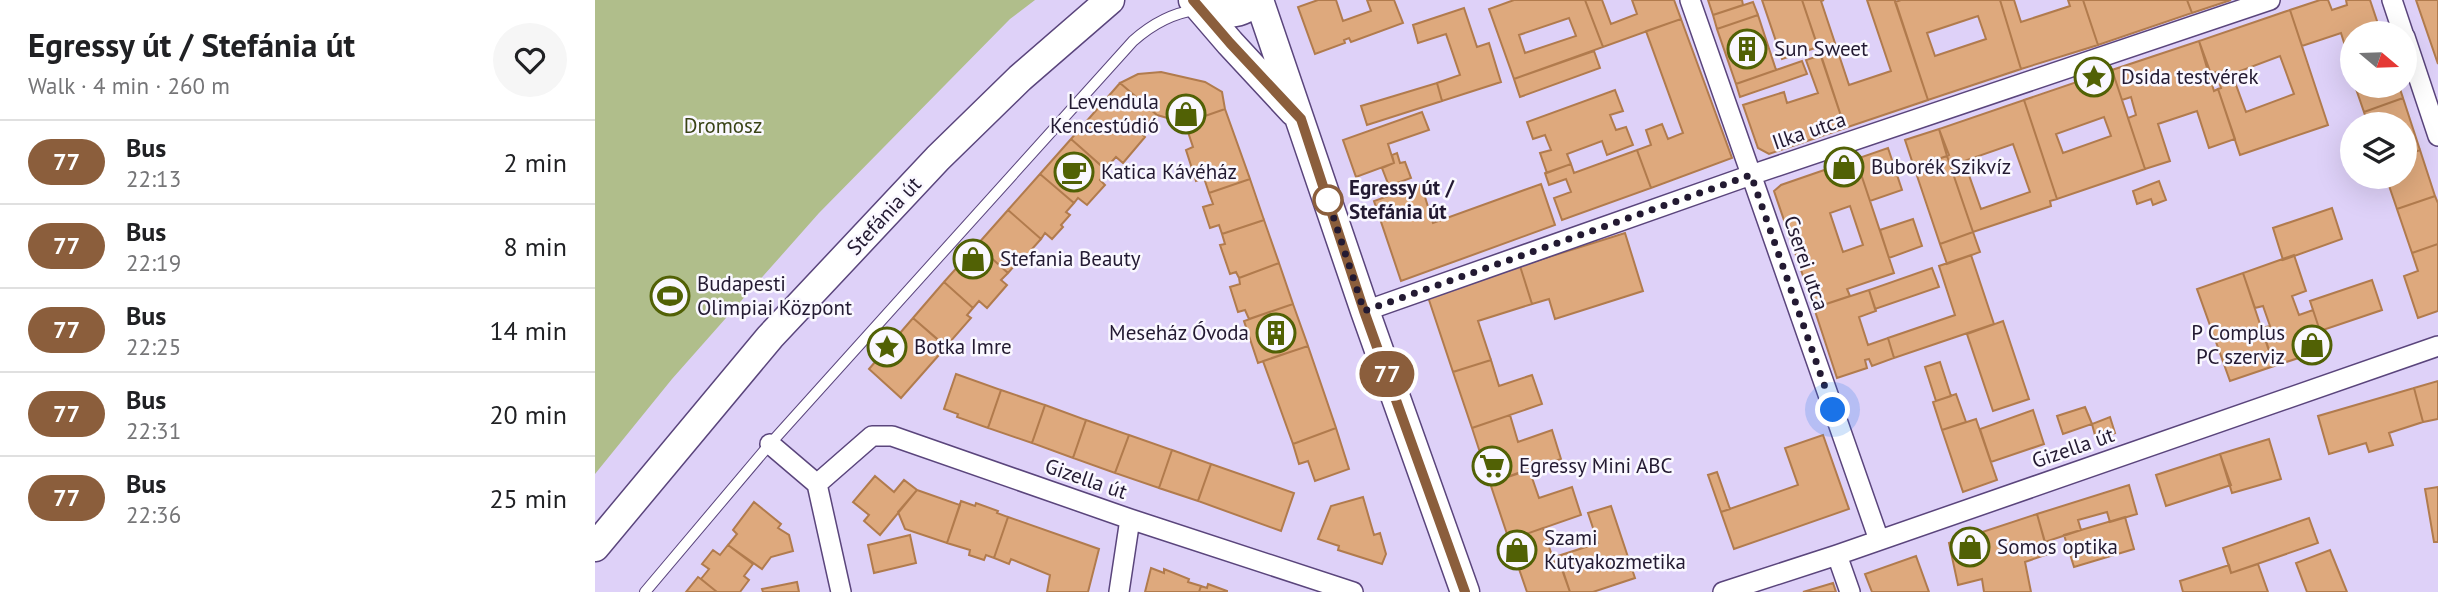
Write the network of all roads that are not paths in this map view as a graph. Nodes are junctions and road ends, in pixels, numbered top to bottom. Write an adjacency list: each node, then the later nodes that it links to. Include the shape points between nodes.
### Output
1 (1110, 0): 18 (street, Stefánia út, via 1020,78 920,177 770,337)
2 (1257, 0): 6 (street, via 1232,13); 9 (street)
3 (1690, 0): 11 (street, Cserei utca)
4 (2270, 0): 11 (street, Ilka utca)
5 (2392, 0): 7 (street)
6 (1197, 5): 9 (street); 14 (lane, via 1133,41)
7 (2399, 21)
8 (2417, 74): 10 (street)
9 (1301, 119): 12 (street)
10 (2438, 136)
11 (1751, 175): 12 (street, Ilka utca); 17 (street, Cserei utca)
12 (1364, 311): 24 (street)
13 (2438, 345): 17 (street, Gizella út)
14 (770, 444): 15 (street); 20 (lane)
15 (817, 484): 16 (street, Gizella út, via 872,436 892,436); 21 (street)
16 (1130, 519): 22 (street); 23 (street, Gizella út)
17 (1878, 540): 19 (street, Gizella út)
18 (595, 547)
19 (1837, 555): 25 (street, Gizella út); 26 (street)
20 (645, 592)
21 (841, 592)
22 (1119, 592)
23 (1353, 592)
24 (1465, 592)
25 (1723, 592)
26 (1850, 592)

